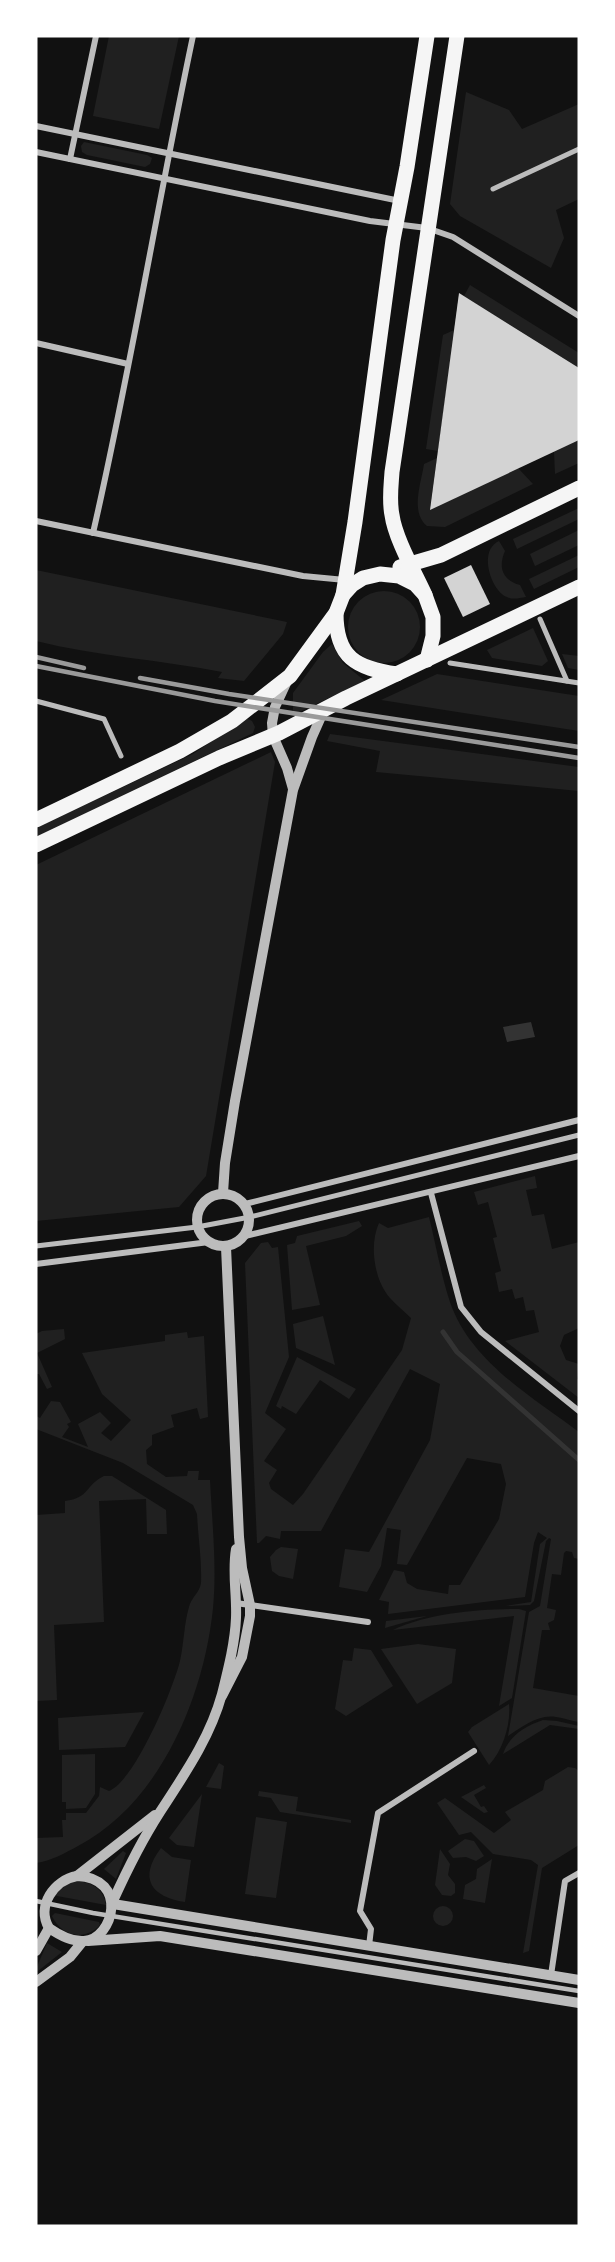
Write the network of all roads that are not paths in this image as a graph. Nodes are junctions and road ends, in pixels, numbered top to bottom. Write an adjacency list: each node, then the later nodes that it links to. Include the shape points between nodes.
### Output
1 (96, 36): 6 (street)
2 (193, 36): 9 (street)
3 (427, 36): 13 (main road)
4 (457, 36): 15 (main road)
5 (36, 126): 6 (street)
6 (76, 134): 9 (street); 10 (street)
7 (579, 149): 12 (street)
8 (36, 152): 10 (street)
9 (168, 154): 11 (street); 13 (street)
10 (70, 159): 11 (street)
11 (164, 178): 14 (street); 18 (street)
12 (494, 189)
13 (400, 201): 14 (main road)
14 (396, 225): 15 (street); 25 (main road)
15 (427, 228): 16 (street, via 453,237); 22 (main road, via 390,495 392,519)
16 (579, 315)
17 (36, 343): 18 (street)
18 (128, 364): 21 (street)
19 (579, 488): 22 (main road, via 441,555)
20 (36, 521): 21 (street)
21 (93, 533): 25 (street)
22 (410, 564): 23 (main road); 26 (main road)
23 (380, 574): 25 (main road); 26 (main road, via 399,576)
24 (579, 586): 29 (main road)
25 (344, 588): 27 (main road)
26 (425, 595): 29 (main road, via 433,617)
27 (336, 613): 31 (main road, via 336,632 343,650 357,664); 32 (main road)
28 (540, 618): 33 (street)
29 (427, 660): 31 (main road)
30 (450, 663): 33 (street)
31 (397, 674): 36 (main road)
32 (290, 676): 37 (street, via 275,706); 40 (main road, via 218,731)
33 (567, 681): 34 (street)
34 (579, 683)
35 (36, 701): 38 (street, via 104,719)
36 (324, 710): 37 (main road); 39 (street)
37 (273, 736): 39 (street); 41 (main road)
38 (121, 756)
39 (293, 790): 45 (street, via 235,1101)
40 (36, 820)
41 (36, 845)
42 (579, 1120): 47 (street)
43 (579, 1135): 48 (street)
44 (579, 1156): 46 (street)
45 (223, 1193): 47 (street, via 236,1196); 49 (street, via 203,1203)
46 (431, 1193): 50 (street); 55 (street, via 461,1307 480,1332)
47 (245, 1204): 48 (street)
48 (250, 1217): 49 (street); 50 (street)
49 (197, 1227): 51 (street); 52 (street)
50 (245, 1236): 53 (street)
51 (209, 1242): 53 (street); 54 (street)
52 (36, 1246)
53 (226, 1246): 56 (street)
54 (36, 1264)
55 (579, 1411)
56 (239, 1537): 57 (street, via 234,1564); 58 (street)
57 (236, 1604): 58 (street); 60 (street)
58 (250, 1605): 59 (street); 60 (street, via 242,1658)
59 (368, 1622)
60 (222, 1695): 62 (street, via 204,1740)
61 (474, 1751): 69 (street, via 378,1813 360,1911 371,1929)
62 (160, 1811): 64 (street); 66 (street, via 135,1854)
63 (579, 1873): 71 (street, via 566,1881)
64 (77, 1876): 65 (street, via 59,1884); 66 (street, via 96,1881 107,1890)
65 (41, 1905): 66 (lane); 67 (street)
66 (112, 1907): 68 (street, via 97,1935); 69 (street); 74 (lane)
67 (44, 1925): 68 (street, via 64,1937); 70 (street)
68 (86, 1941): 73 (street); 75 (street, via 160,1936)
69 (369, 1946): 71 (street)
70 (36, 1951)
71 (551, 1975): 72 (street)
72 (579, 1980)
73 (36, 1982)
74 (579, 1991)
75 (579, 2003)

